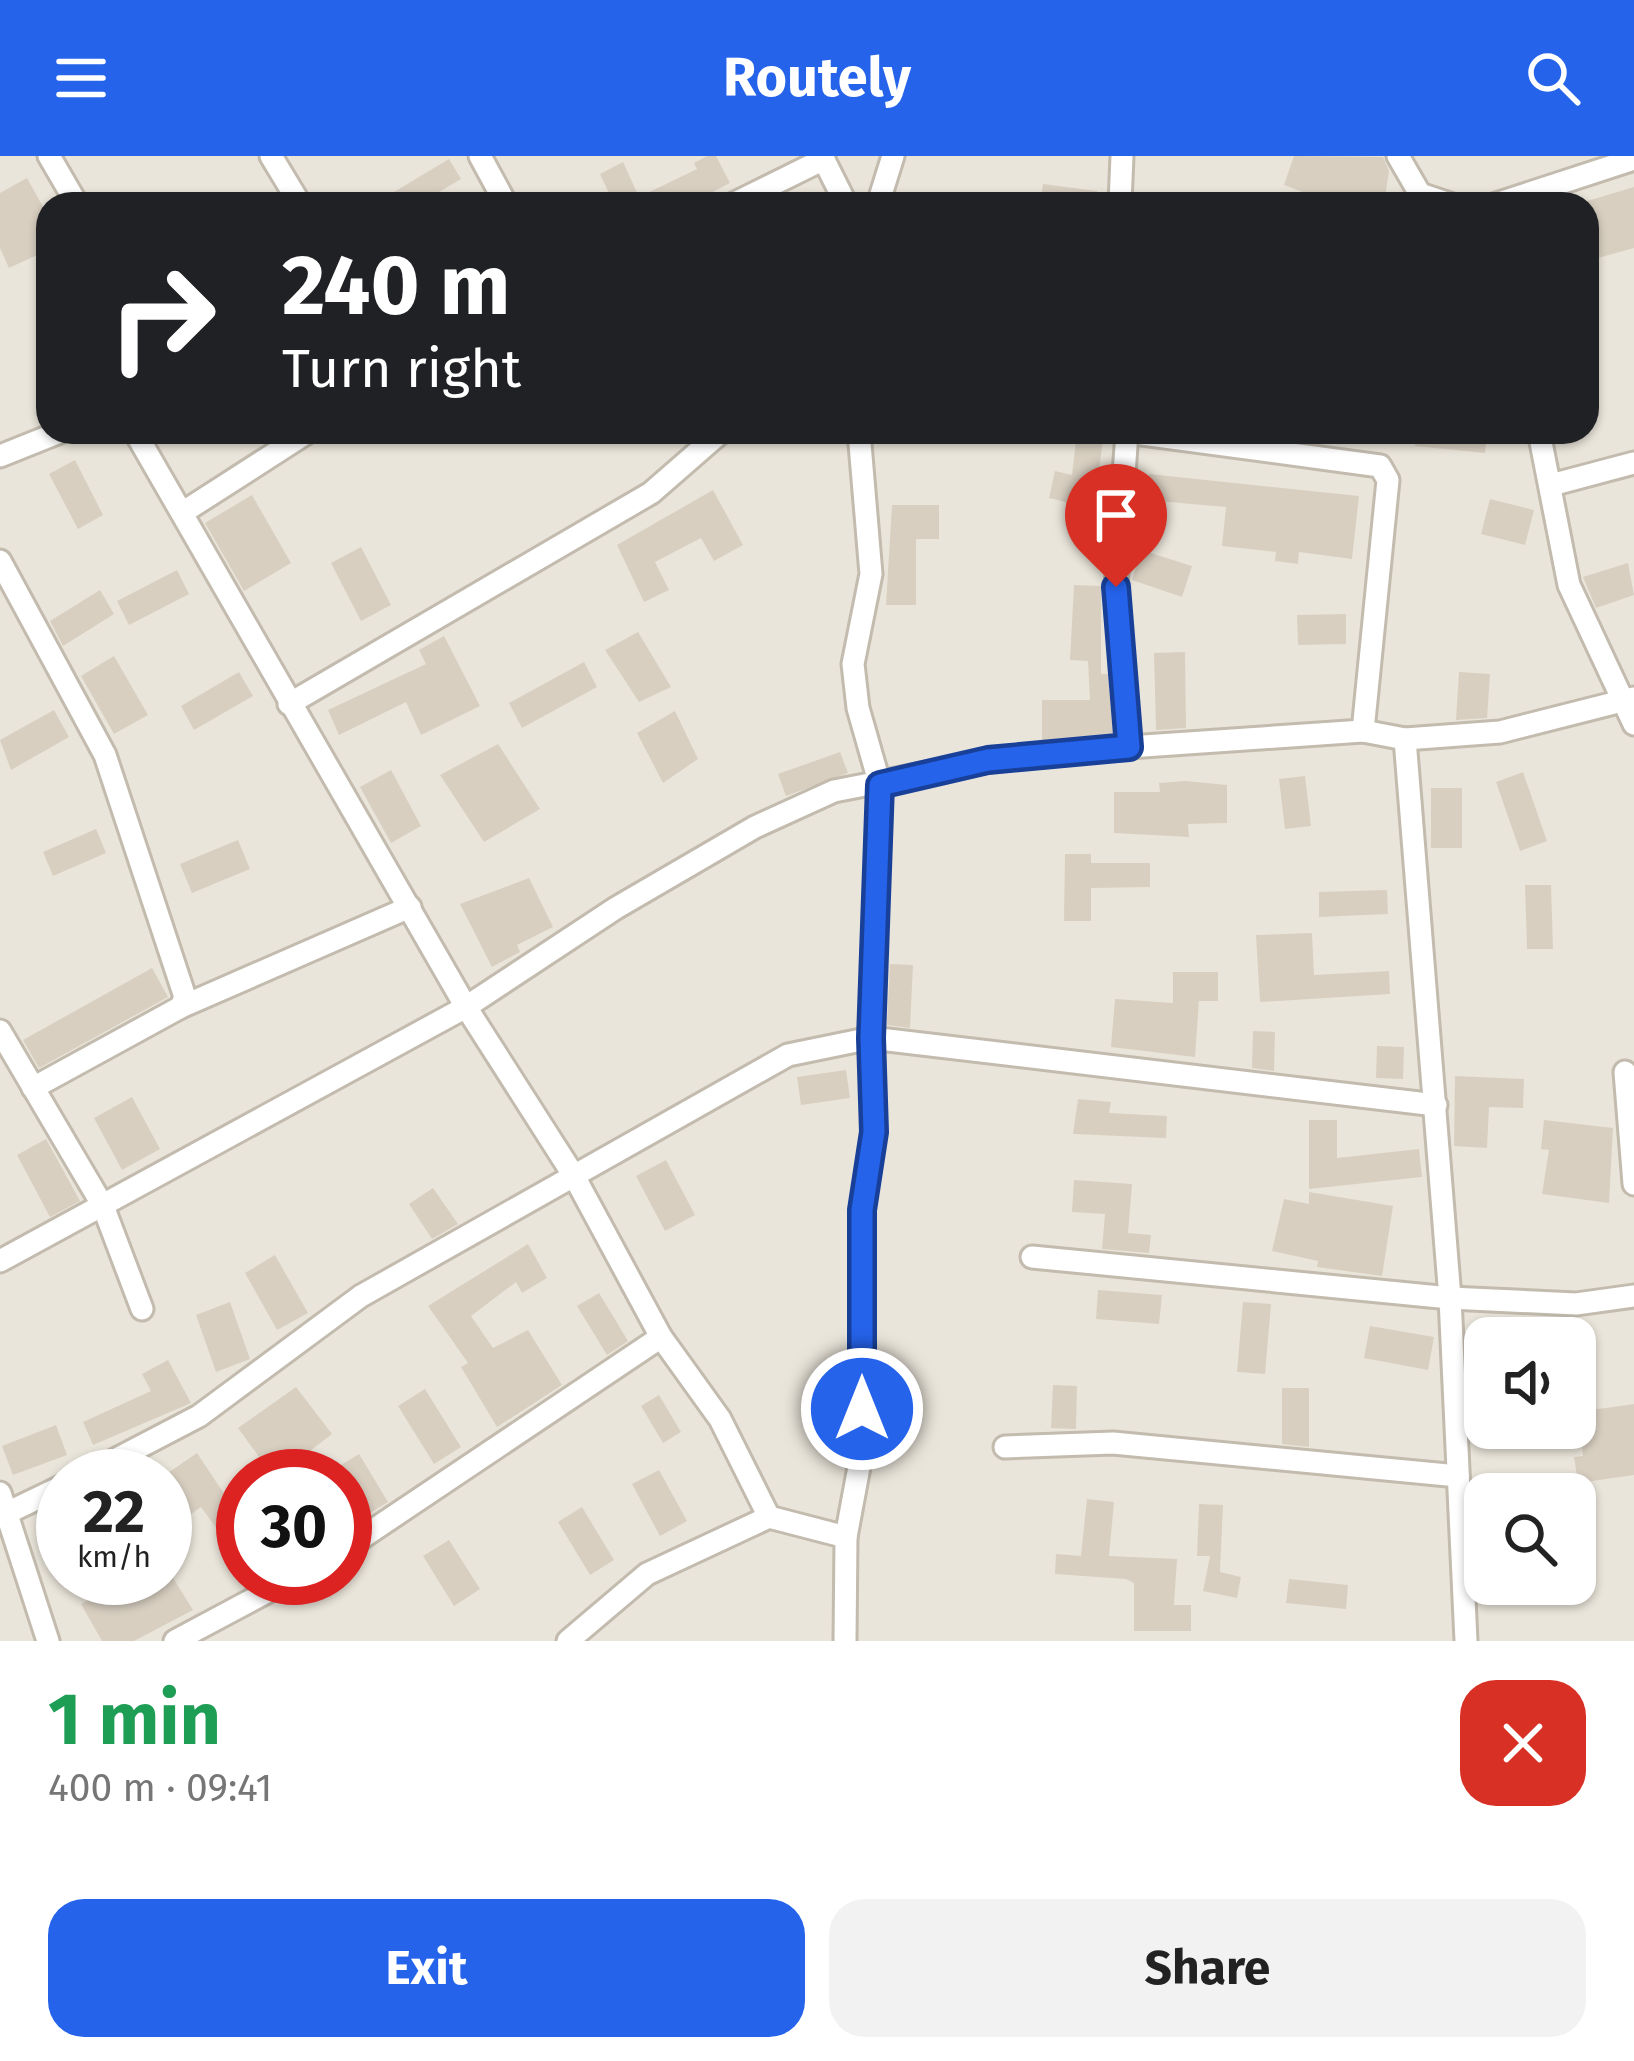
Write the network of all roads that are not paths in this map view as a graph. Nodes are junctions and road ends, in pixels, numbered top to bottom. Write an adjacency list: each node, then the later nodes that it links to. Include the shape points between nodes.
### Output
1 (49, 156): 9 (street)
2 (271, 156): 10 (street)
3 (480, 156): 11 (street)
4 (893, 156): 14 (street)
5 (1122, 156): 15 (street)
6 (1398, 156): 16 (street)
7 (823, 157): 12 (street); 13 (street)
8 (1634, 159): 17 (street)
9 (70, 192)
10 (293, 192)
11 (500, 192)
12 (756, 192)
13 (839, 192)
14 (882, 192)
15 (1120, 192)
16 (1419, 192)
17 (1533, 192)
18 (36, 441): 26 (street)
19 (143, 444): 29 (street)
20 (289, 444): 29 (street)
21 (707, 444): 32 (street, via 651,493)
22 (860, 444): 37 (street, via 871,574 853,664)
23 (1126, 444): 36 (street, via 1116,587)
24 (1216, 444): 34 (street, via 1379,466 1388,480)
25 (1542, 444): 28 (street)
26 (1, 454)
27 (1634, 464): 28 (street)
28 (1551, 485): 31 (street, via 1569,585)
29 (185, 511): 32 (street)
30 (0, 561): 39 (street, via 105,755)
31 (1629, 700): 33 (street); 35 (street, via 1500,732)
32 (289, 704): 38 (street)
33 (1634, 724)
34 (1363, 731): 35 (street); 36 (street)
35 (1405, 739): 45 (street)
36 (1129, 747): 37 (street, via 988,760)
37 (880, 785): 40 (street, via 834,791 755,827); 42 (street)
38 (410, 907): 39 (street); 40 (street)
39 (181, 1007): 44 (street)
40 (466, 1007): 46 (street); 48 (street)
41 (0, 1030): 44 (street)
42 (871, 1038): 45 (street); 46 (street, via 788,1055); 62 (street, via 862,1451)
43 (1625, 1072): 47 (street)
44 (33, 1088): 48 (street)
45 (1436, 1105): 52 (street)
46 (574, 1176): 54 (street); 56 (street, via 361,1296 199,1416)
47 (1634, 1184)
48 (103, 1206): 50 (street); 53 (street)
49 (1032, 1257): 52 (street)
50 (0, 1261)
51 (1634, 1296): 52 (street, via 1576,1304)
52 (1450, 1298): 57 (street)
53 (142, 1309)
54 (662, 1337): 60 (street, via 720,1418); 61 (street)
55 (1005, 1447): 57 (street, via 1113,1443)
56 (136, 1449)
57 (1458, 1476): 68 (street)
58 (36, 1494): 59 (street)
59 (4, 1503): 64 (street)
60 (769, 1517): 62 (street); 66 (street, via 647,1574)
61 (372, 1532)
62 (847, 1537): 67 (street)
63 (242, 1605): 65 (street)
64 (48, 1641)
65 (175, 1641)
66 (568, 1641)
67 (845, 1641)
68 (1466, 1641)

